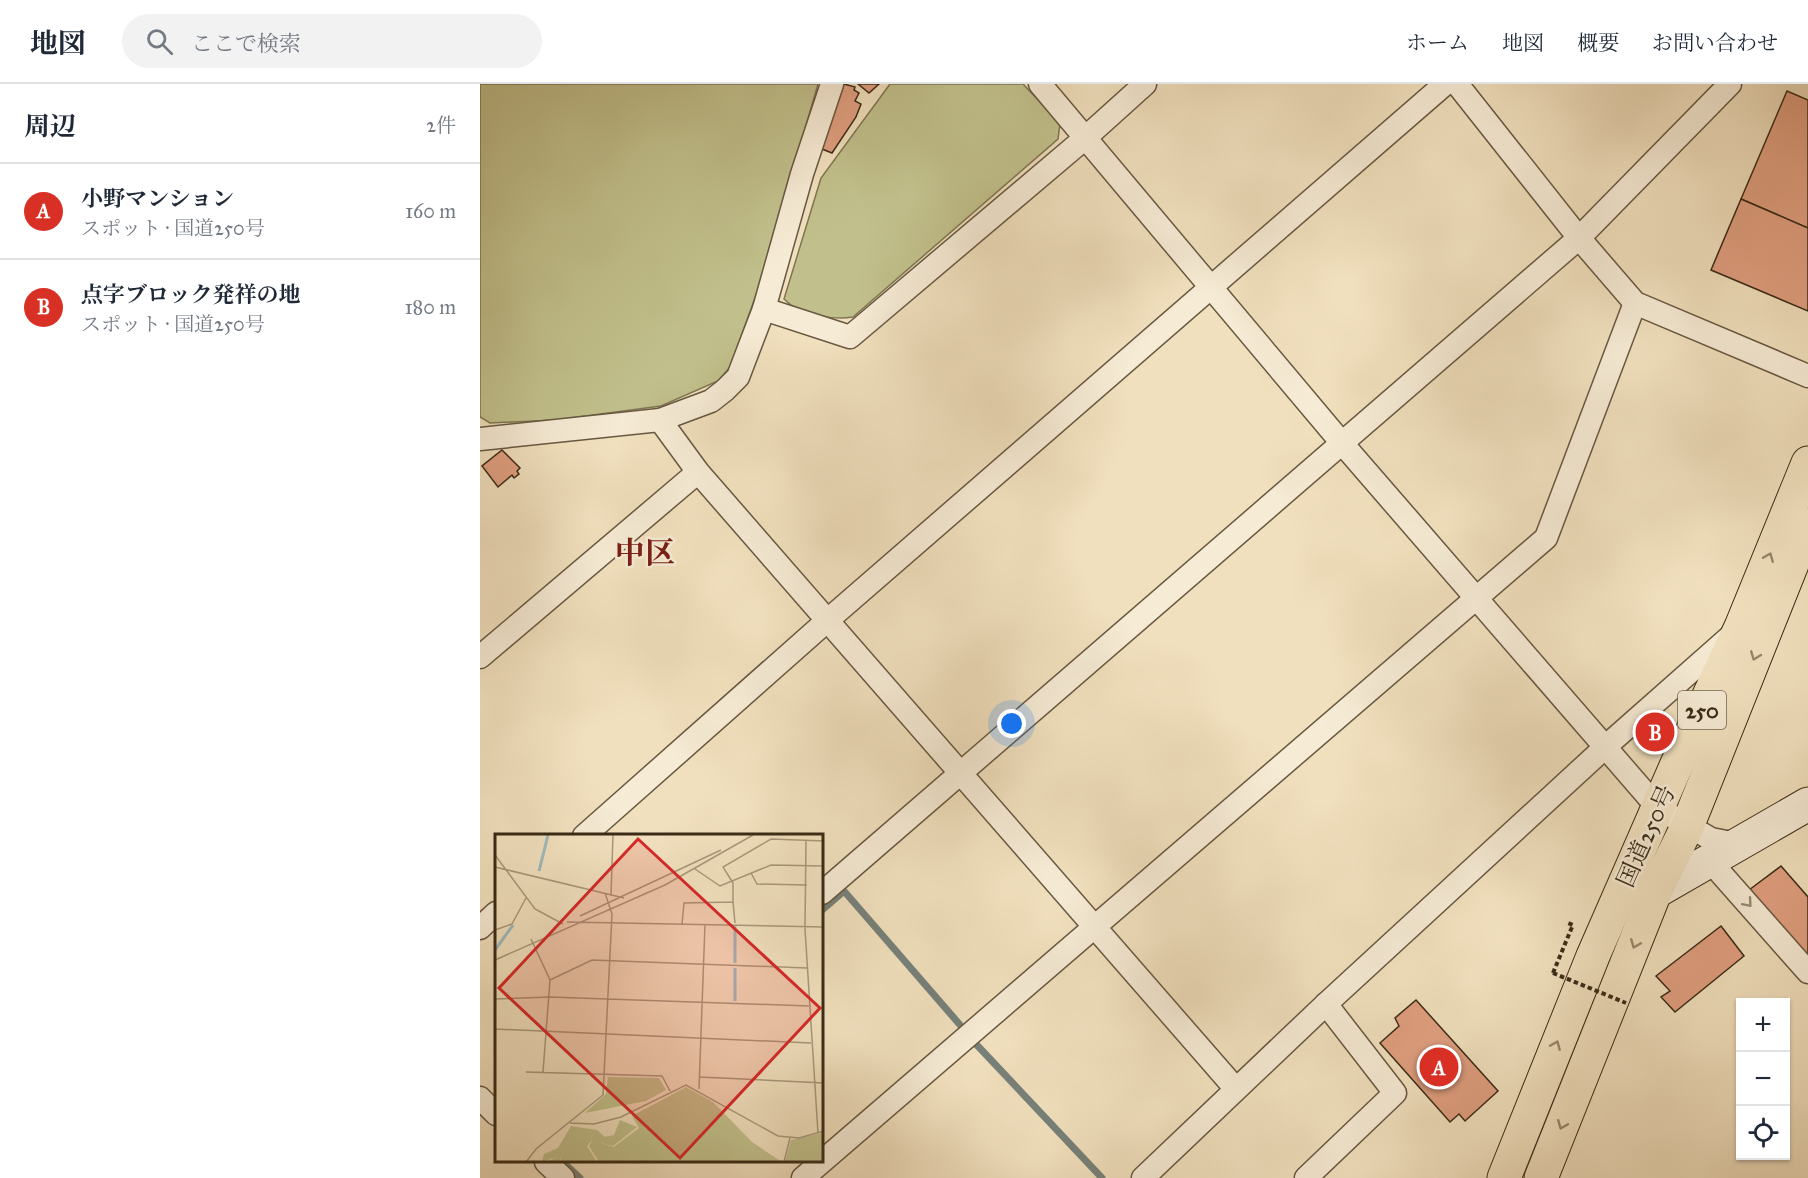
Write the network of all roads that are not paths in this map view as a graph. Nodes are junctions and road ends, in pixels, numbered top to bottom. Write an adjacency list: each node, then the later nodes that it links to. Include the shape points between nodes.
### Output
1 (832, 84): 11 (street, via 801,174)
2 (1040, 84): 7 (street)
3 (1145, 84): 7 (street)
4 (1445, 84): 9 (street)
5 (1457, 84): 8 (street)
6 (1730, 84): 8 (street)
7 (1084, 139): 9 (street); 11 (street, via 850,337)
8 (1579, 238): 10 (street); 15 (street)
9 (1211, 287): 15 (street); 21 (street)
10 (1635, 303): 12 (street); 20 (street, via 1546,538)
11 (764, 309): 13 (street, via 738,377 711,401)
12 (1808, 376)
13 (660, 420): 14 (street); 17 (street)
14 (480, 439)
15 (1341, 442): 20 (street); 25 (street)
16 (1808, 463): 22 (highway, 国道250号 / 250, one-way to 16)
17 (698, 472): 21 (street); 23 (street)
18 (1808, 524): 19 (highway, 国道250号 / 250)
19 (1792, 575): 22 (street); 28 (highway, 国道250号 / 250, one-way to 28)
20 (1476, 596): 24 (street); 35 (street)
21 (829, 619): 25 (street); 29 (street)
22 (1741, 627): 24 (street); 27 (highway, 国道250号 / 250)
23 (480, 657)
24 (1606, 747): 27 (street); 39 (street)
25 (961, 772): 33 (street); 35 (street)
26 (1808, 804): 30 (main road)
27 (1658, 808): 28 (street); 37 (highway, 国道250号 / 250)
28 (1687, 827): 30 (street, via 1711,839); 32 (highway, 国道250号 / 250)
29 (586, 834)
30 (1737, 844): 31 (main road)
31 (1709, 860): 32 (main road); 38 (street, one-way to 38)
32 (1656, 890): 37 (main road, via 1626,912); 51 (highway, 国道250号 / 250, one-way to 51)
33 (824, 891)
34 (495, 914): 36 (street)
35 (1095, 926): 40 (street); 43 (street)
36 (480, 928)
37 (1593, 956): 50 (highway, 国道250号 / 250, one-way to 37)
38 (1808, 972)
39 (1326, 1004): 40 (street); 49 (street, via 1395,1092)
40 (1235, 1088): 48 (street)
41 (480, 1098): 42 (street)
42 (495, 1113)
43 (824, 1160)
44 (548, 1163): 46 (street)
45 (820, 1163): 47 (street)
46 (563, 1178)
47 (803, 1178)
48 (1143, 1178)
49 (1306, 1178)
50 (1504, 1178)
51 (1541, 1178)

